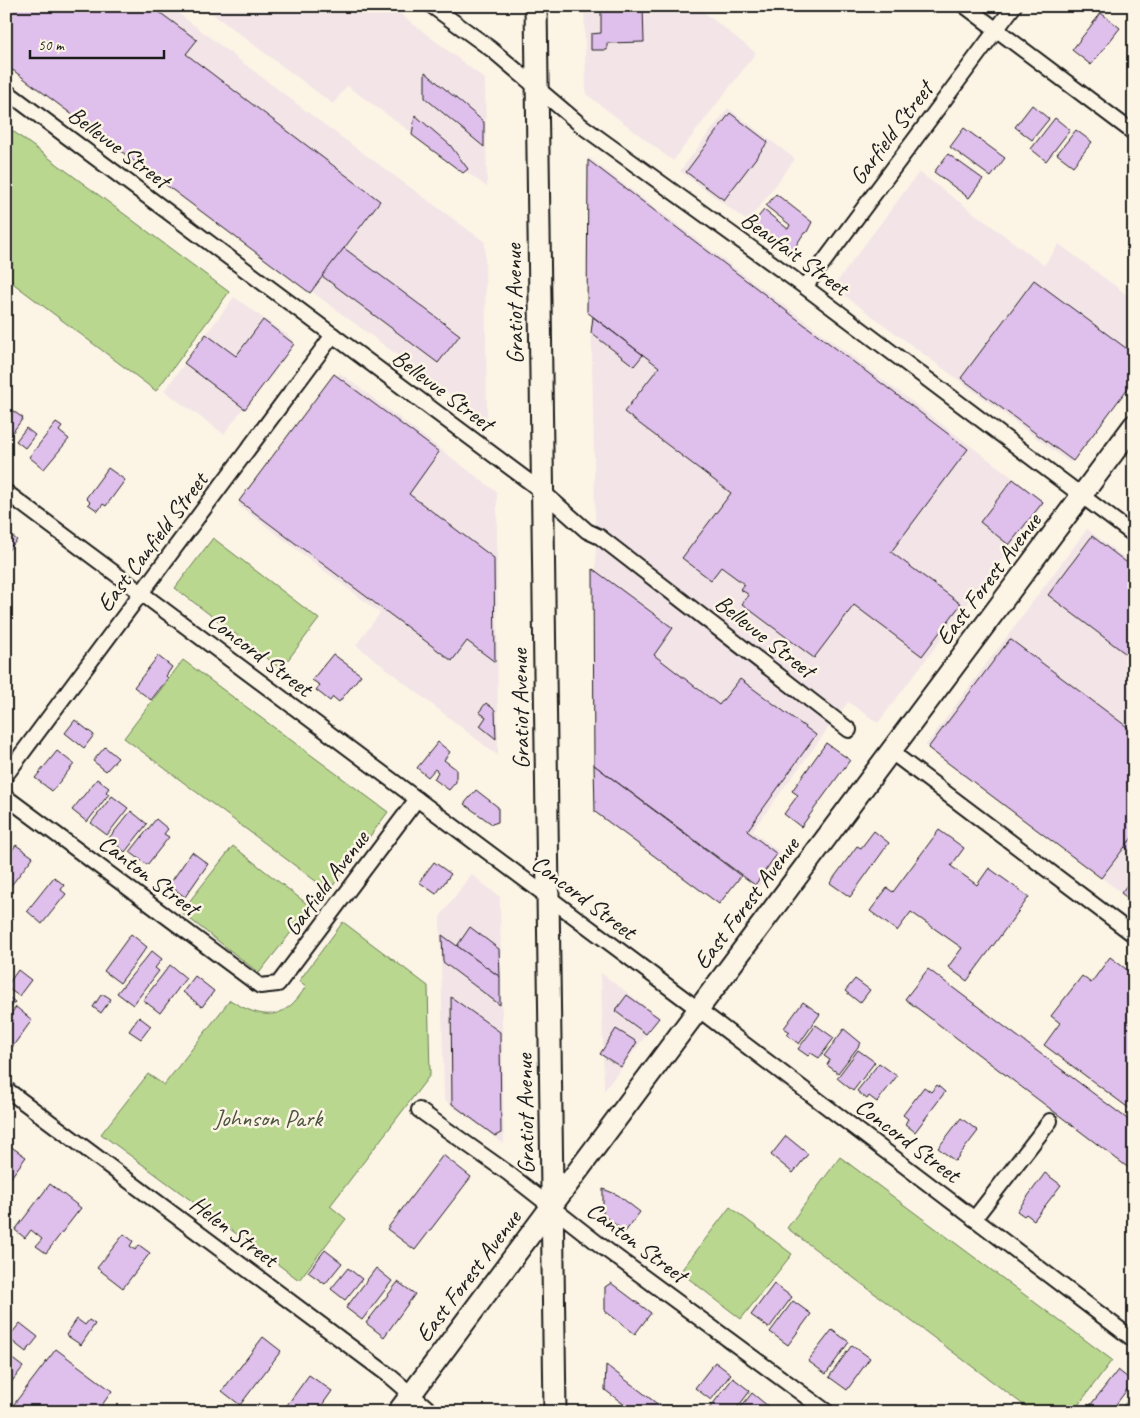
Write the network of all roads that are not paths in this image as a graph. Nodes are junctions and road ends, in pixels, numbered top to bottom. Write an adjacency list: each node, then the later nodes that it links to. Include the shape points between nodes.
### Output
1 (432, 6): 6 (street, Beaufait Street, via 492,49)
2 (536, 6): 6 (main road, Gratiot Avenue)
3 (965, 6): 5 (street)
4 (1014, 6): 5 (street, Garfield Street)
5 (996, 30): 8 (street); 9 (street, Garfield Street)
6 (537, 89): 9 (street, Beaufait Street, via 582,126); 13 (main road, Gratiot Avenue)
7 (6, 91): 10 (street, Bellevue Street)
8 (1134, 133)
9 (804, 287): 14 (street, Beaufait Street)
10 (333, 335): 13 (street, Bellevue Street); 16 (street, East Canfield Street)
11 (1134, 426): 14 (main road, East Forest Avenue)
12 (6, 492): 16 (street, Concord Street)
13 (543, 492): 17 (street, Bellevue Street, via 587,531 600,537); 22 (main road, Gratiot Avenue)
14 (1081, 496): 15 (street, Beaufait Street); 18 (main road, East Forest Avenue)
15 (1134, 535)
16 (142, 593): 19 (street, East Canfield Street); 21 (street, Concord Street)
17 (850, 730)
18 (890, 751): 23 (street); 25 (main road, East Forest Avenue)
19 (6, 775)
20 (6, 797): 24 (street, Canton Street, via 260,986)
21 (417, 799): 22 (street, Concord Street); 24 (street, Garfield Avenue, via 278,984)
22 (549, 898): 25 (street, Concord Street); 29 (main road, Gratiot Avenue)
23 (1134, 935)
24 (266, 987)
25 (698, 1009): 29 (main road, East Forest Avenue); 30 (street, Concord Street)
26 (6, 1089): 32 (street, Helen Street)
27 (418, 1110): 29 (street, Canton Street)
28 (1050, 1121): 30 (street)
29 (552, 1206): 32 (main road, East Forest Avenue); 35 (main road, Gratiot Avenue); 36 (street, Canton Street)
30 (974, 1219): 31 (street, Concord Street)
31 (1134, 1340)
32 (412, 1393): 33 (main road, East Forest Avenue); 34 (street, Helen Street)
33 (398, 1412)
34 (432, 1412)
35 (555, 1412)
36 (827, 1412)

